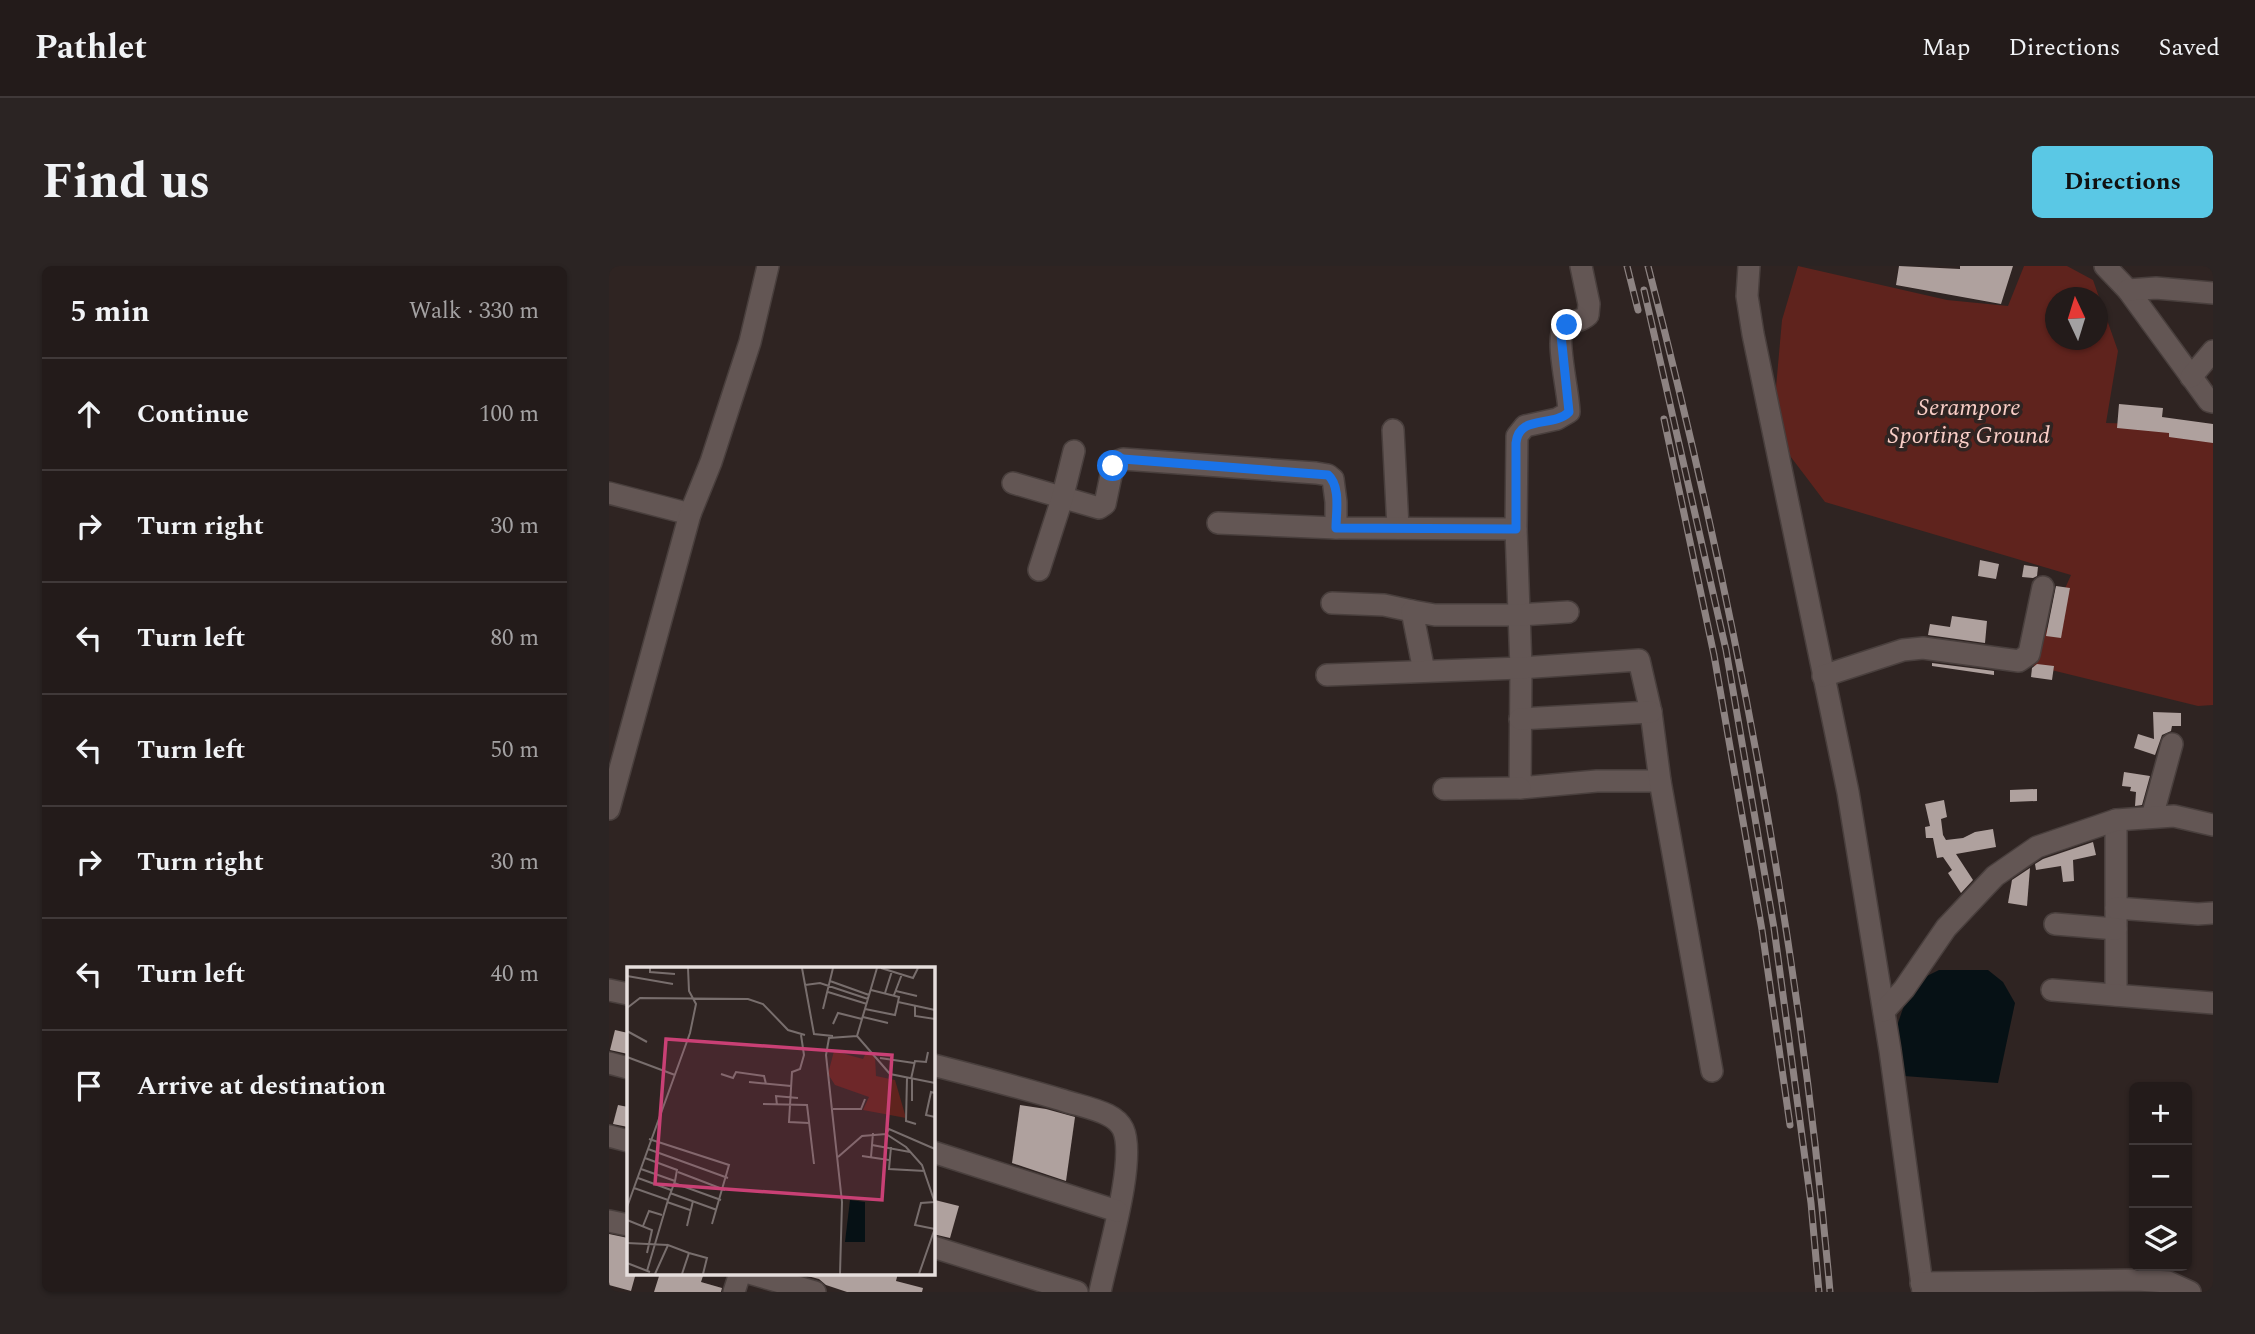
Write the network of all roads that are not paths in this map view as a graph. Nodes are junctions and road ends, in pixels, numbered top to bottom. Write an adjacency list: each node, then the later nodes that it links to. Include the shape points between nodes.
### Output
1 (768, 266): 15 (street, via 750,342)
2 (1581, 266): 19 (street, via 1588,315 1567,325 1561,335 1569,412 1519,430)
3 (1749, 266): 29 (street, via 1747,296 1753,334)
4 (2105, 266): 5 (street)
5 (2128, 290): 6 (street); 8 (street)
6 (2213, 293)
7 (2213, 351): 8 (street)
8 (2191, 377): 9 (street)
9 (2213, 402)
10 (1393, 430): 18 (street)
11 (1074, 452): 14 (street)
12 (1013, 483): 14 (street)
13 (609, 493): 15 (street)
14 (1062, 499): 17 (street, via 1103,506 1113,466 1123,459 1316,473 1333,479); 20 (street)
15 (690, 514): 36 (street)
16 (1218, 523): 17 (street)
17 (1336, 528): 18 (street)
18 (1398, 528): 19 (street)
19 (1516, 529): 25 (street)
20 (1039, 570)
21 (2043, 587): 29 (street, via 2029,653 2019,661 1923,648 1902,650)
22 (1332, 603): 23 (street, via 1384,604)
23 (1412, 611): 25 (street); 27 (street)
24 (1568, 612): 25 (street)
25 (1518, 615): 26 (street)
26 (1521, 668): 27 (street); 30 (street, via 1639,660); 31 (street)
27 (1424, 671): 28 (street)
28 (1327, 675)
29 (1823, 676): 48 (street, via 1848,792)
30 (1651, 712): 31 (street); 33 (street)
31 (1520, 719): 34 (street)
32 (2172, 744): 37 (street)
33 (1660, 781): 34 (street); 52 (street)
34 (1520, 788): 35 (street)
35 (1444, 789)
36 (609, 809)
37 (2152, 817): 38 (street); 39 (street)
38 (2211, 817)
39 (2116, 820): 41 (street); 48 (street, via 2037,847 1995,876 1946,928)
40 (2213, 913): 41 (street)
41 (2116, 918): 42 (street); 46 (street)
42 (2056, 924)
43 (609, 990): 45 (street)
44 (2052, 990): 46 (street)
45 (627, 994)
46 (2116, 995): 47 (street)
47 (2213, 1003)
48 (1884, 1011): 62 (street)
49 (609, 1063): 51 (street)
50 (935, 1066): 56 (street, via 1031,1090 1117,1121 1127,1147)
51 (627, 1068)
52 (1712, 1071)
53 (609, 1136): 54 (street)
54 (627, 1141)
55 (935, 1153): 56 (street)
56 (1117, 1212): 66 (street)
57 (609, 1220): 58 (street)
58 (627, 1226)
59 (935, 1248): 65 (street)
60 (739, 1275): 63 (street)
61 (756, 1275): 64 (street)
62 (1922, 1288): 67 (street, via 2137,1280 2168,1282)
63 (734, 1292)
64 (815, 1292)
65 (1077, 1292)
66 (1100, 1292)
67 (2190, 1292)

